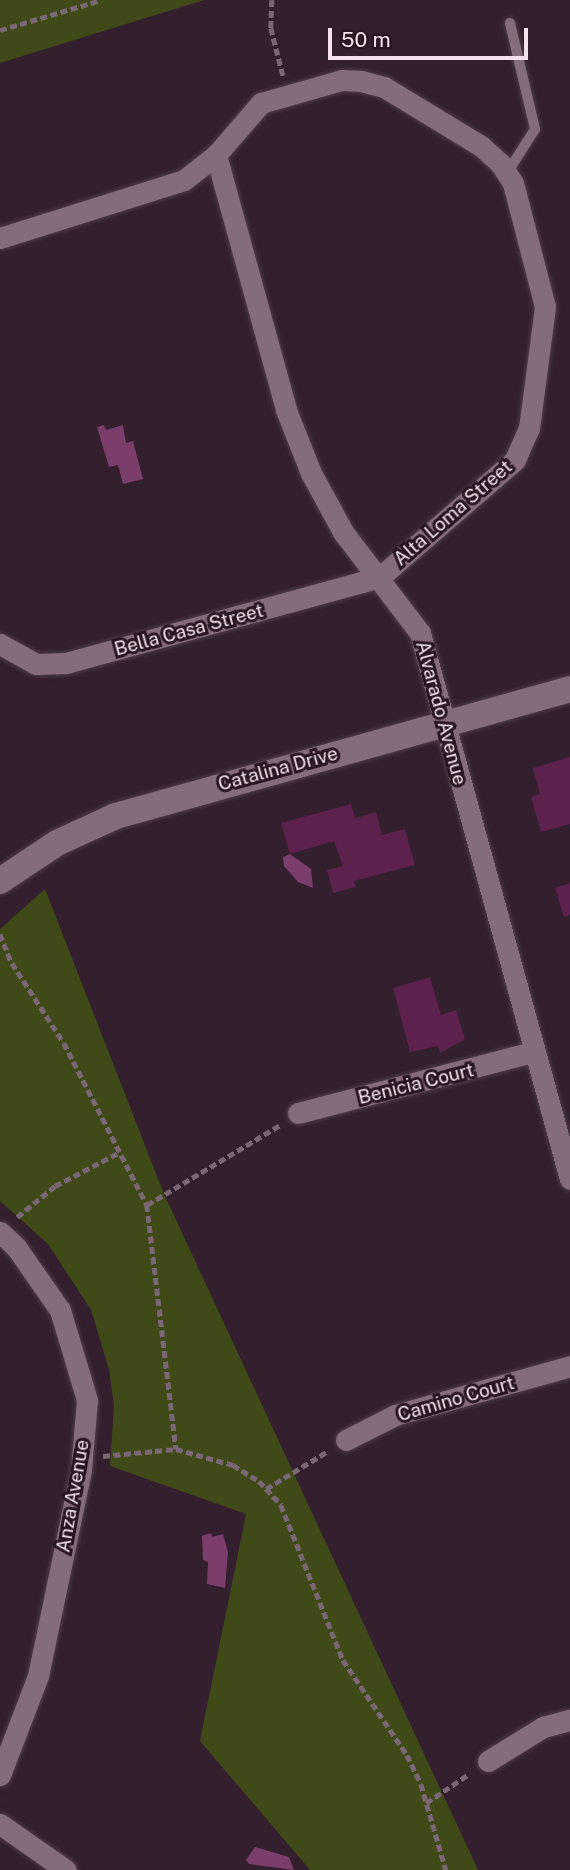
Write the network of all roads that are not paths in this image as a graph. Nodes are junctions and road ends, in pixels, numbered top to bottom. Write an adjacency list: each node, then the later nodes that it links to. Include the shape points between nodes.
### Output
1 (510, 23): 3 (lane, via 535,129)
2 (216, 155): 3 (street, Alta Loma Street, via 261,103 342,80 384,86 481,146); 4 (street, via 184,180); 5 (street, Alvarado Avenue, via 286,410 311,473 343,532)
3 (507, 173): 5 (street, Alta Loma Street, via 544,298 529,428 515,460)
4 (0, 238)
5 (380, 577): 6 (street, Bella Casa Street, via 65,663 36,664); 8 (street, Alvarado Avenue, via 419,633)
6 (2, 649)
7 (570, 689): 8 (street, Catalina Drive)
8 (443, 724): 9 (street, Catalina Drive, via 116,817 57,843); 10 (street, Alvarado Avenue)
9 (0, 881)
10 (533, 1052): 11 (street, Benicia Court); 12 (street, Alvarado Avenue)
11 (298, 1113)
12 (570, 1179)
13 (5, 1228): 18 (street, Anza Avenue, via 60,1310 87,1400 82,1458 38,1676)
14 (570, 1366): 15 (street, Camino Court, via 395,1415)
15 (346, 1440)
16 (570, 1720): 17 (street, via 543,1727)
17 (488, 1761)
18 (0, 1775)
19 (0, 1824): 20 (street)
20 (66, 1870)

